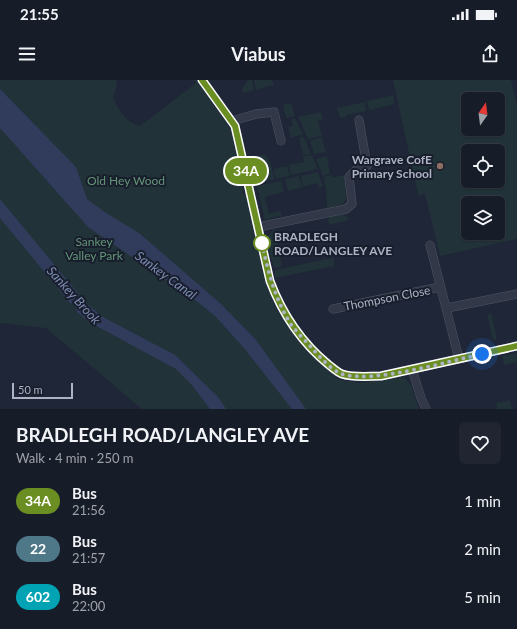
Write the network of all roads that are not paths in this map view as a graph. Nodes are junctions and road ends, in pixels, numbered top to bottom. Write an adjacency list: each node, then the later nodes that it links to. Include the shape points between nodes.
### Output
1 (202, 80): 3 (street)
2 (359, 120): 5 (street, via 367,166 357,169 349,177 352,204 346,209)
3 (232, 121): 4 (street, via 274,112); 5 (street, via 239,139)
4 (281, 141)
5 (258, 227): 13 (street, via 277,300 291,324 321,358 341,374 361,377 381,376)
6 (430, 245): 7 (street)
7 (440, 287): 9 (street); 10 (street, Thompson Close)
8 (517, 294): 9 (street)
9 (447, 308): 12 (street)
10 (333, 309)
11 (517, 346): 12 (street)
12 (459, 359): 13 (street)
13 (412, 369): 14 (street)
14 (426, 409)

